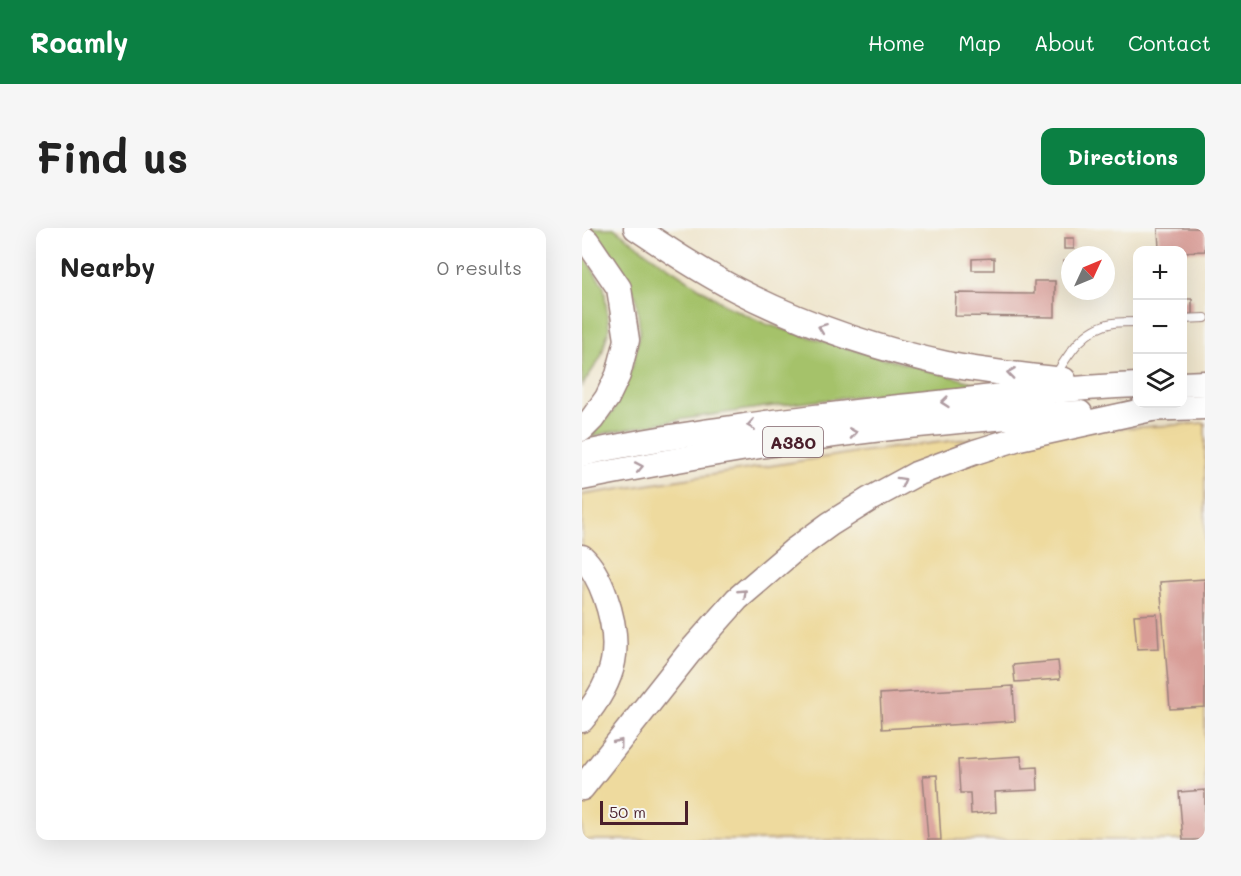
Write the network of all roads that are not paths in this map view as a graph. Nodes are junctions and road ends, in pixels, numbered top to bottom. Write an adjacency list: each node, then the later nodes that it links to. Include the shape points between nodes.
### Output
1 (636, 228): 6 (highway, one-way to 1, via 953,365 848,337 735,289)
2 (582, 237): 16 (highway, via 619,288 627,340 607,398)
3 (1205, 318): 4 (lane)
4 (1187, 320)
5 (1133, 322): 6 (lane, via 1112,323 1079,340)
6 (1053, 379): 10 (highway)
7 (1205, 383): 8 (highway)
8 (1187, 384)
9 (1133, 385): 10 (highway, A380)
10 (1111, 386): 11 (highway, A380)
11 (1004, 406): 14 (highway, A380); 17 (highway, A380, one-way to 17, via 850,412 631,443); 18 (highway, A380, one-way to 11)
12 (1187, 407): 13 (highway, A380)
13 (1205, 407)
14 (1133, 408)
15 (1155, 408): 21 (highway, one-way to 15, via 736,598 830,524 916,474 975,452 1019,438)
16 (582, 429)
17 (582, 454)
18 (582, 478)
19 (582, 557): 20 (highway, via 599,582 612,616 615,642 603,692)
20 (582, 720)
21 (582, 788)

